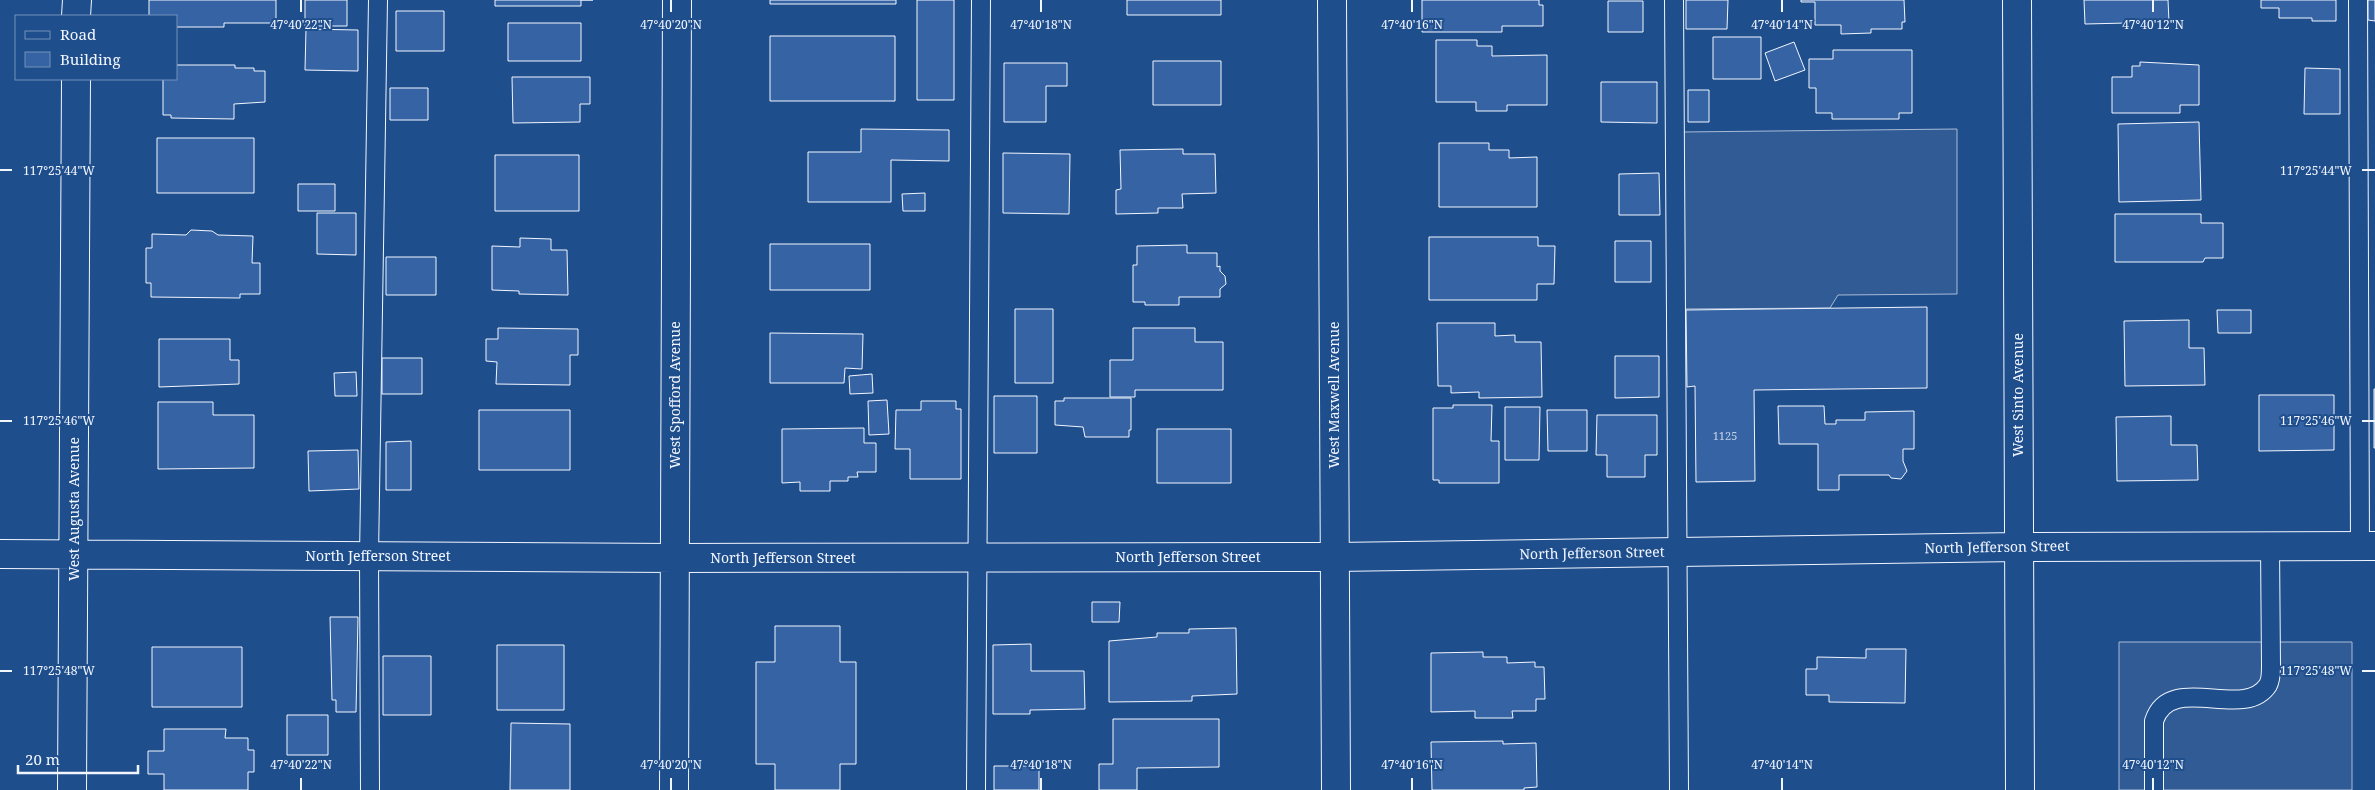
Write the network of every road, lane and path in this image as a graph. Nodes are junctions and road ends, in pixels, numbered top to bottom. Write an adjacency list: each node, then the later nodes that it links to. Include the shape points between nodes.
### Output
1 (76, 0): 9 (street)
2 (378, 0): 17 (lane)
3 (677, 0): 19 (street, West Spofford Avenue)
4 (981, 0): 20 (lane)
5 (1332, 0): 18 (street, West Maxwell Avenue)
6 (1674, 0): 14 (lane)
7 (2017, 0): 11 (street, West Sinto Avenue)
8 (2358, 0): 13 (lane)
9 (76, 15)
10 (76, 80): 16 (street, West Augusta Avenue)
11 (2018, 546): 12 (street, North Jefferson Street); 14 (street, North Jefferson Street); 27 (street, West Sinto Avenue)
12 (2270, 546): 13 (street, North Jefferson Street); 28 (lane, via 2272,666 2269,683 2260,693 2247,699 2186,698 2167,702 2154,721)
13 (2368, 546)
14 (1677, 552): 18 (street, North Jefferson Street); 26 (lane)
15 (0, 554): 16 (street, North Jefferson Street)
16 (74, 554): 17 (street, North Jefferson Street); 21 (street, West Augusta Avenue)
17 (369, 556): 19 (street, North Jefferson Street); 22 (lane)
18 (1335, 557): 20 (street, North Jefferson Street); 25 (street, West Maxwell Avenue)
19 (674, 558): 20 (street, North Jefferson Street); 23 (street, West Spofford Avenue)
20 (977, 558): 24 (lane)
21 (72, 790)
22 (370, 790)
23 (674, 790)
24 (976, 790)
25 (1336, 790)
26 (1678, 790)
27 (2020, 790)
28 (2154, 790)

